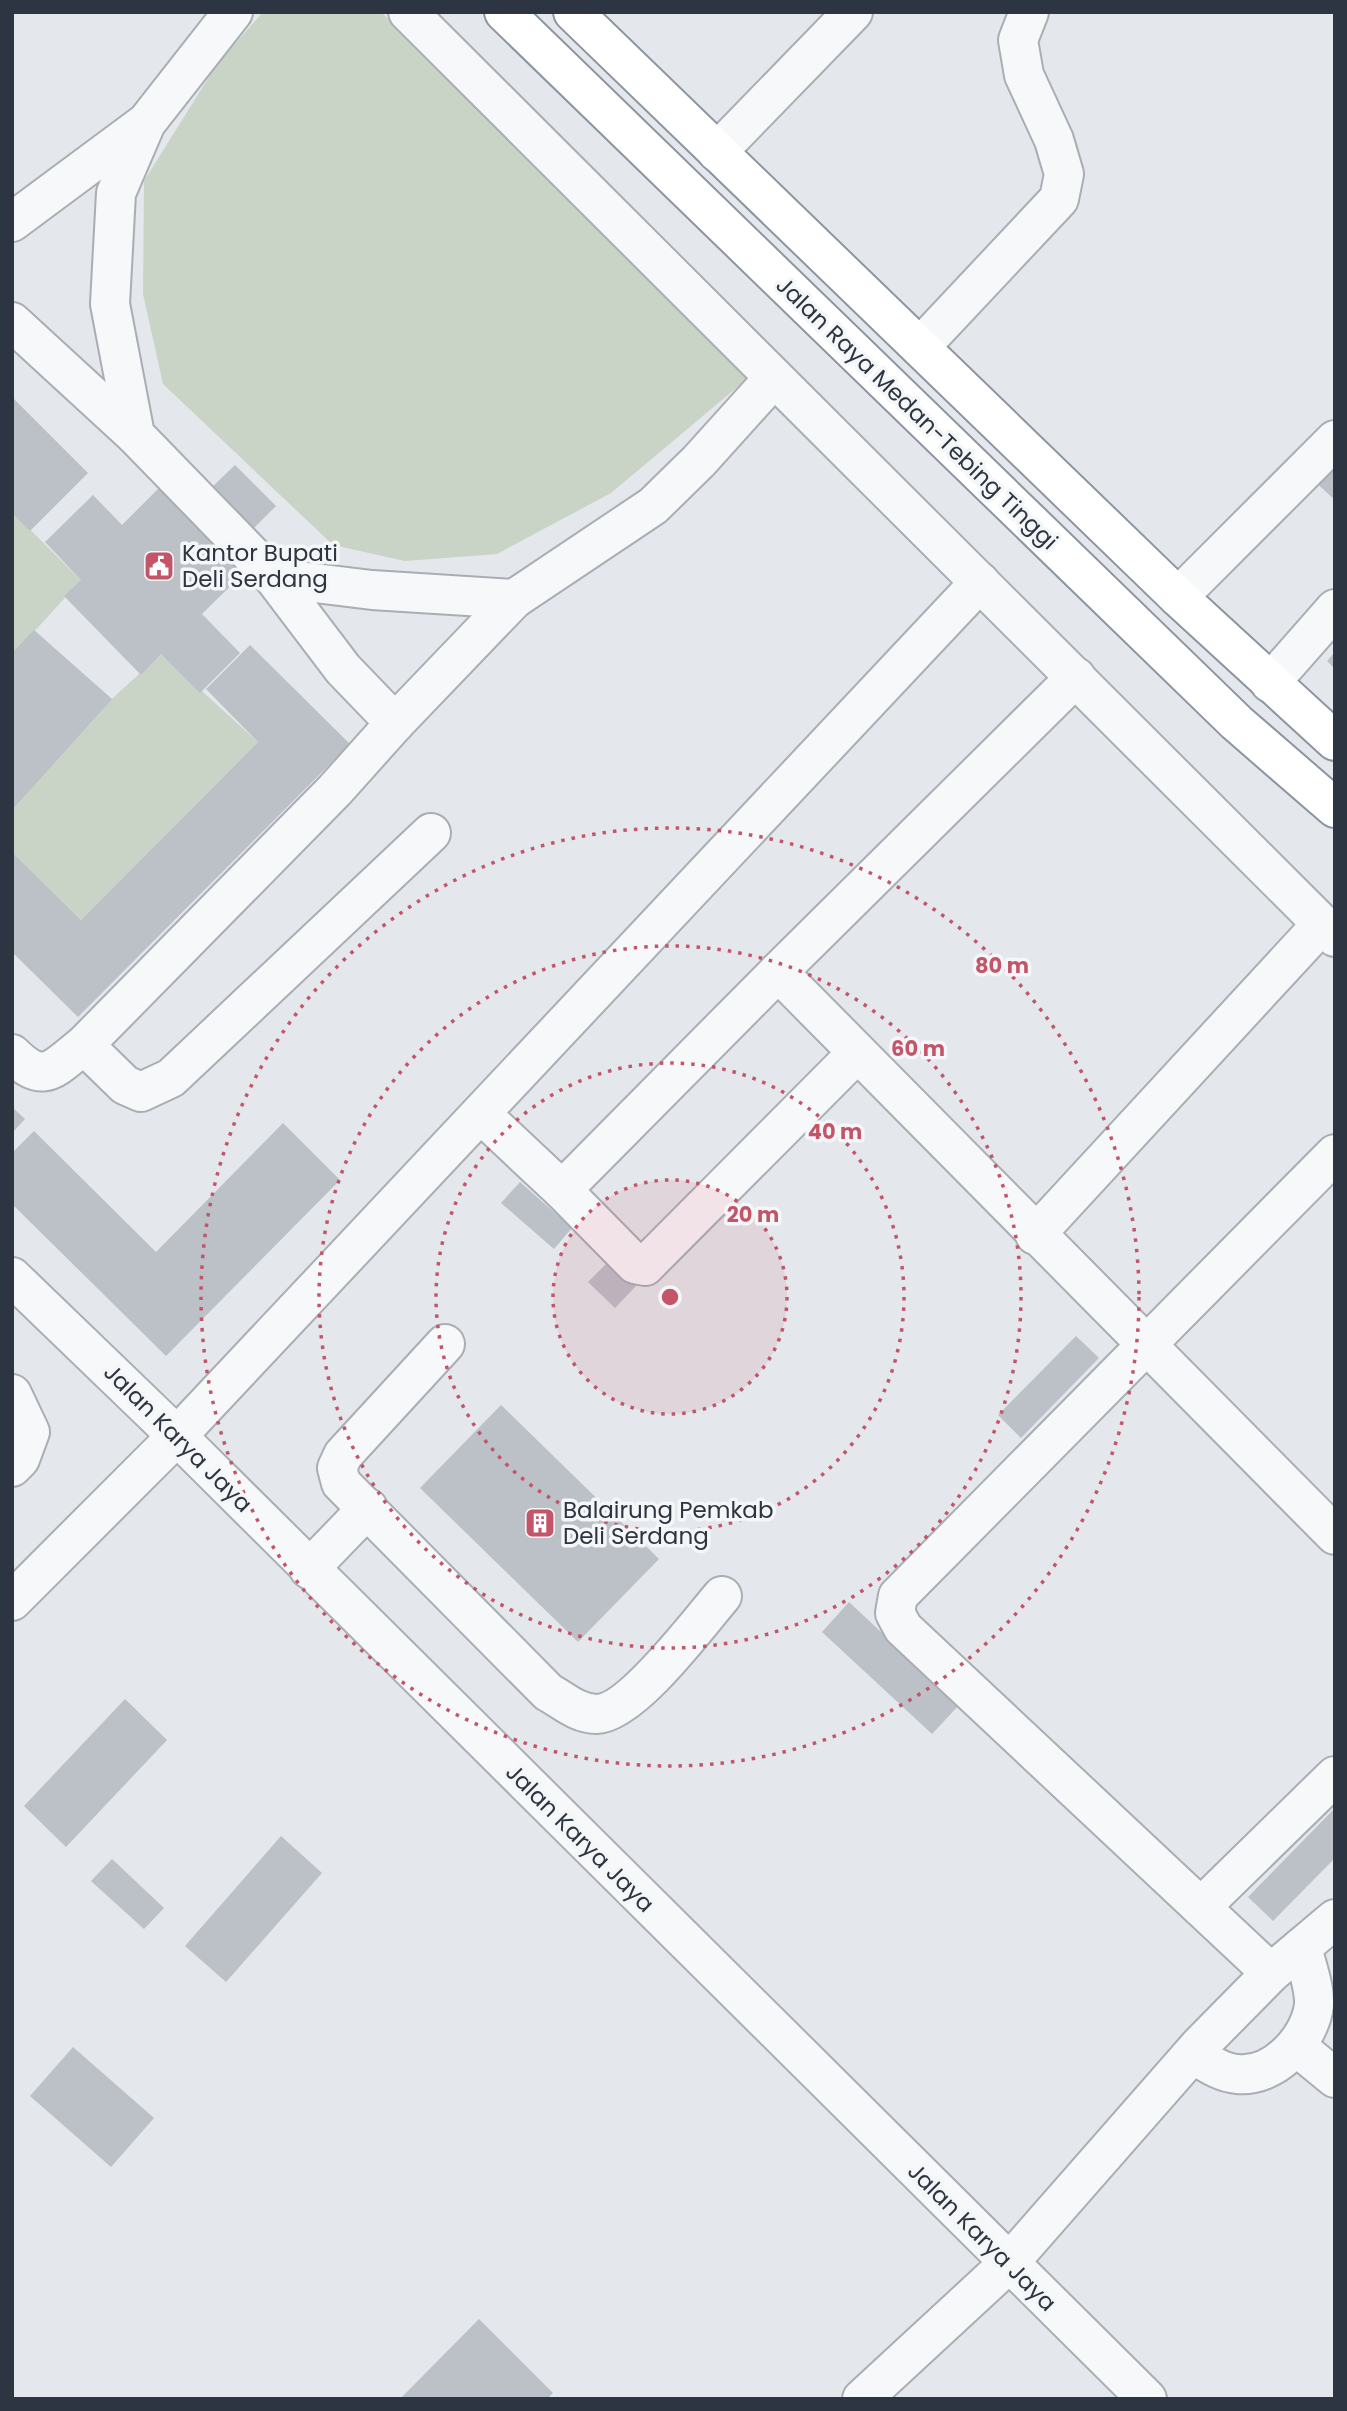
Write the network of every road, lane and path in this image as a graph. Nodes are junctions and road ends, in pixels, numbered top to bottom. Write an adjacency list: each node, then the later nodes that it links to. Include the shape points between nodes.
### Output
1 (233, 12): 7 (street)
2 (408, 12): 12 (street)
3 (504, 12): 24 (highway, Jalan Raya Medan-Tebing Tinggi, via 1237,723)
4 (573, 12): 8 (highway)
5 (853, 12): 8 (street)
6 (1030, 12): 11 (street, via 1018,40 1024,75 1055,140 1064,174 1059,199)
7 (146, 122): 9 (street); 13 (street, via 116,193 110,304)
8 (717, 152): 11 (highway)
9 (12, 222)
10 (12, 322): 13 (street)
11 (920, 347): 17 (highway)
12 (773, 379): 16 (street); 18 (street, via 653,506)
13 (135, 435): 15 (street)
14 (1335, 440): 17 (street)
15 (274, 578): 18 (street); 22 (street, via 343,669)
16 (980, 582): 20 (street); 31 (street)
17 (1178, 597): 21 (highway)
18 (514, 599): 22 (street)
19 (1335, 609): 21 (street)
20 (1076, 677): 26 (street); 27 (street)
21 (1270, 683): 23 (highway)
22 (394, 723): 28 (street, via 335,790)
23 (1335, 741)
24 (1335, 808)
25 (431, 833): 28 (street, via 157,1087 141,1092 125,1085)
26 (1328, 930): 34 (street)
27 (778, 972): 29 (street); 33 (street)
28 (84, 1045): 30 (street, via 47,1073 26,1068)
29 (858, 1053): 33 (street, via 645,1266 635,1264); 34 (street)
30 (12, 1054)
31 (481, 1114): 33 (street); 39 (street)
32 (1335, 1154): 36 (street)
33 (562, 1190)
34 (1035, 1234): 36 (street)
35 (12, 1277): 39 (street, Jalan Karya Jaya)
36 (1145, 1343): 42 (street); 47 (street, via 898,1596 895,1613 903,1628)
37 (445, 1344): 41 (street, via 343,1455 337,1468 341,1483)
38 (12, 1394): 40 (street, via 30,1432)
39 (177, 1436): 43 (street, Jalan Karya Jaya); 45 (street)
40 (12, 1467)
41 (368, 1508): 43 (street); 44 (street, via 548,1692 581,1712 600,1714 640,1691)
42 (1335, 1535)
43 (309, 1569): 54 (street, Jalan Karya Jaya)
44 (722, 1597)
45 (12, 1601)
46 (1335, 1776): 47 (street)
47 (1201, 1908): 50 (street)
48 (1335, 1919): 49 (street)
49 (1302, 1947): 50 (street); 51 (street, via 1314,2003)
50 (1271, 1973): 52 (street)
51 (1296, 2046): 52 (street, via 1265,2069 1238,2075); 53 (street)
52 (1193, 2054): 54 (street)
53 (1335, 2078)
54 (1008, 2264): 55 (street); 56 (street, Jalan Karya Jaya)
55 (874, 2395)
56 (1147, 2399)

